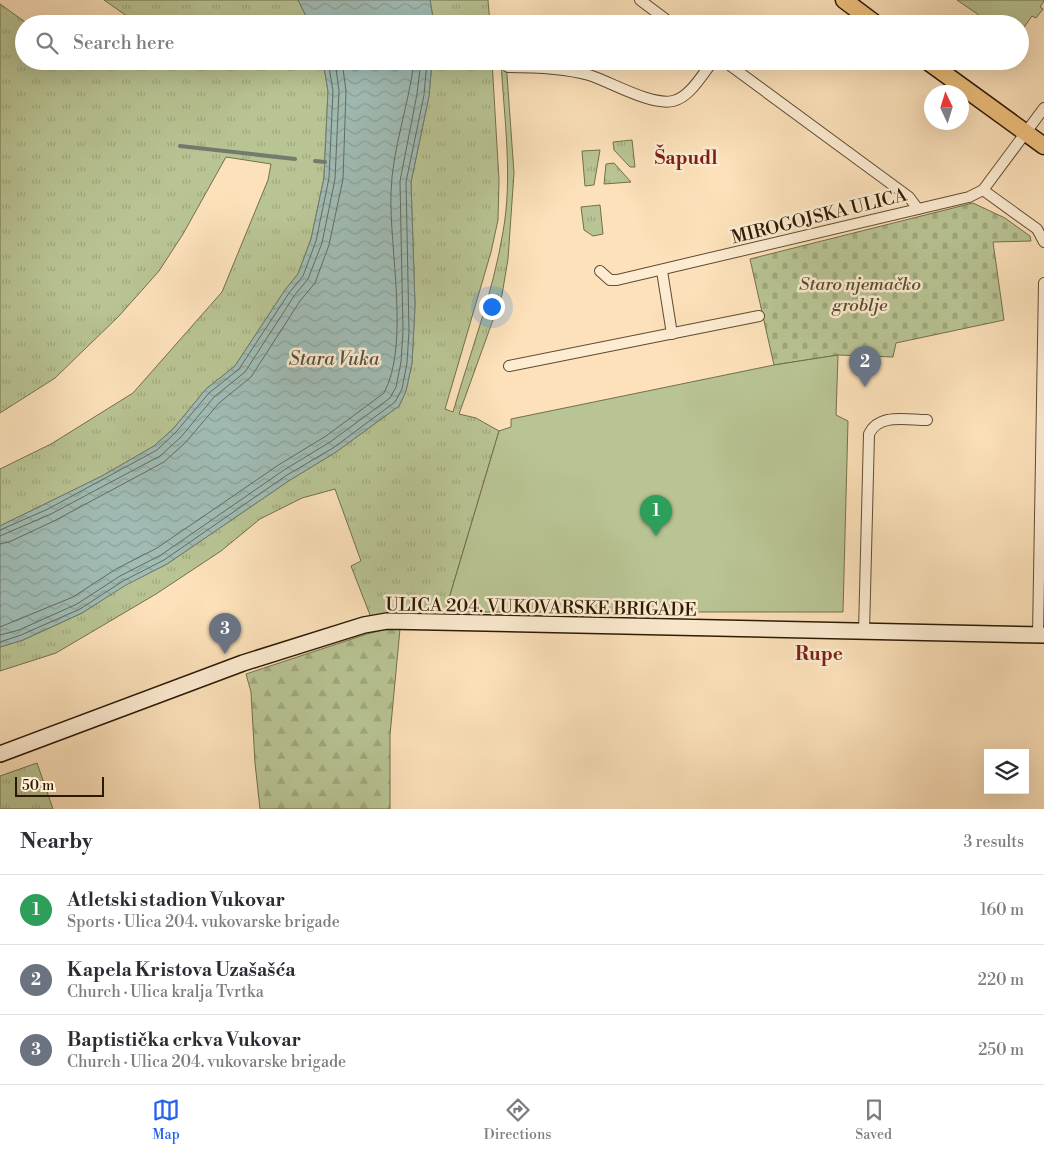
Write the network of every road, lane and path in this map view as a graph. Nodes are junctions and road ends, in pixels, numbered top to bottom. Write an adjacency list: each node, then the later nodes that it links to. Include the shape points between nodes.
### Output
1 (640, 0): 3 (street)
2 (844, 0): 4 (main road)
3 (660, 15)
4 (864, 15)
5 (563, 70): 6 (street, via 665,102 685,95)
6 (706, 70)
7 (736, 70): 13 (street, via 909,197)
8 (939, 70): 10 (main road)
9 (1044, 108): 10 (street)
10 (1025, 133): 11 (main road); 12 (street)
11 (1044, 146)
12 (983, 190): 13 (street, MIROGOJSKA ULICA, via 969,197); 14 (street, via 1038,229)
13 (918, 209): 16 (street, MIROGOJSKA ULICA)
14 (1044, 239)
15 (600, 271): 16 (street, MIROGOJSKA ULICA, via 610,280)
16 (662, 271): 19 (street)
17 (1044, 283): 23 (street)
18 (759, 316): 19 (street)
19 (672, 334): 20 (street)
20 (509, 366)
21 (927, 420): 22 (street, via 882,420 873,426 869,434)
22 (864, 632): 23 (street, ULICA 204. VUKOVARSKE BRIGADE); 24 (street, ULICA 204. VUKOVARSKE BRIGADE, via 387,621 364,625 243,663)
23 (1041, 635)
24 (0, 754)

